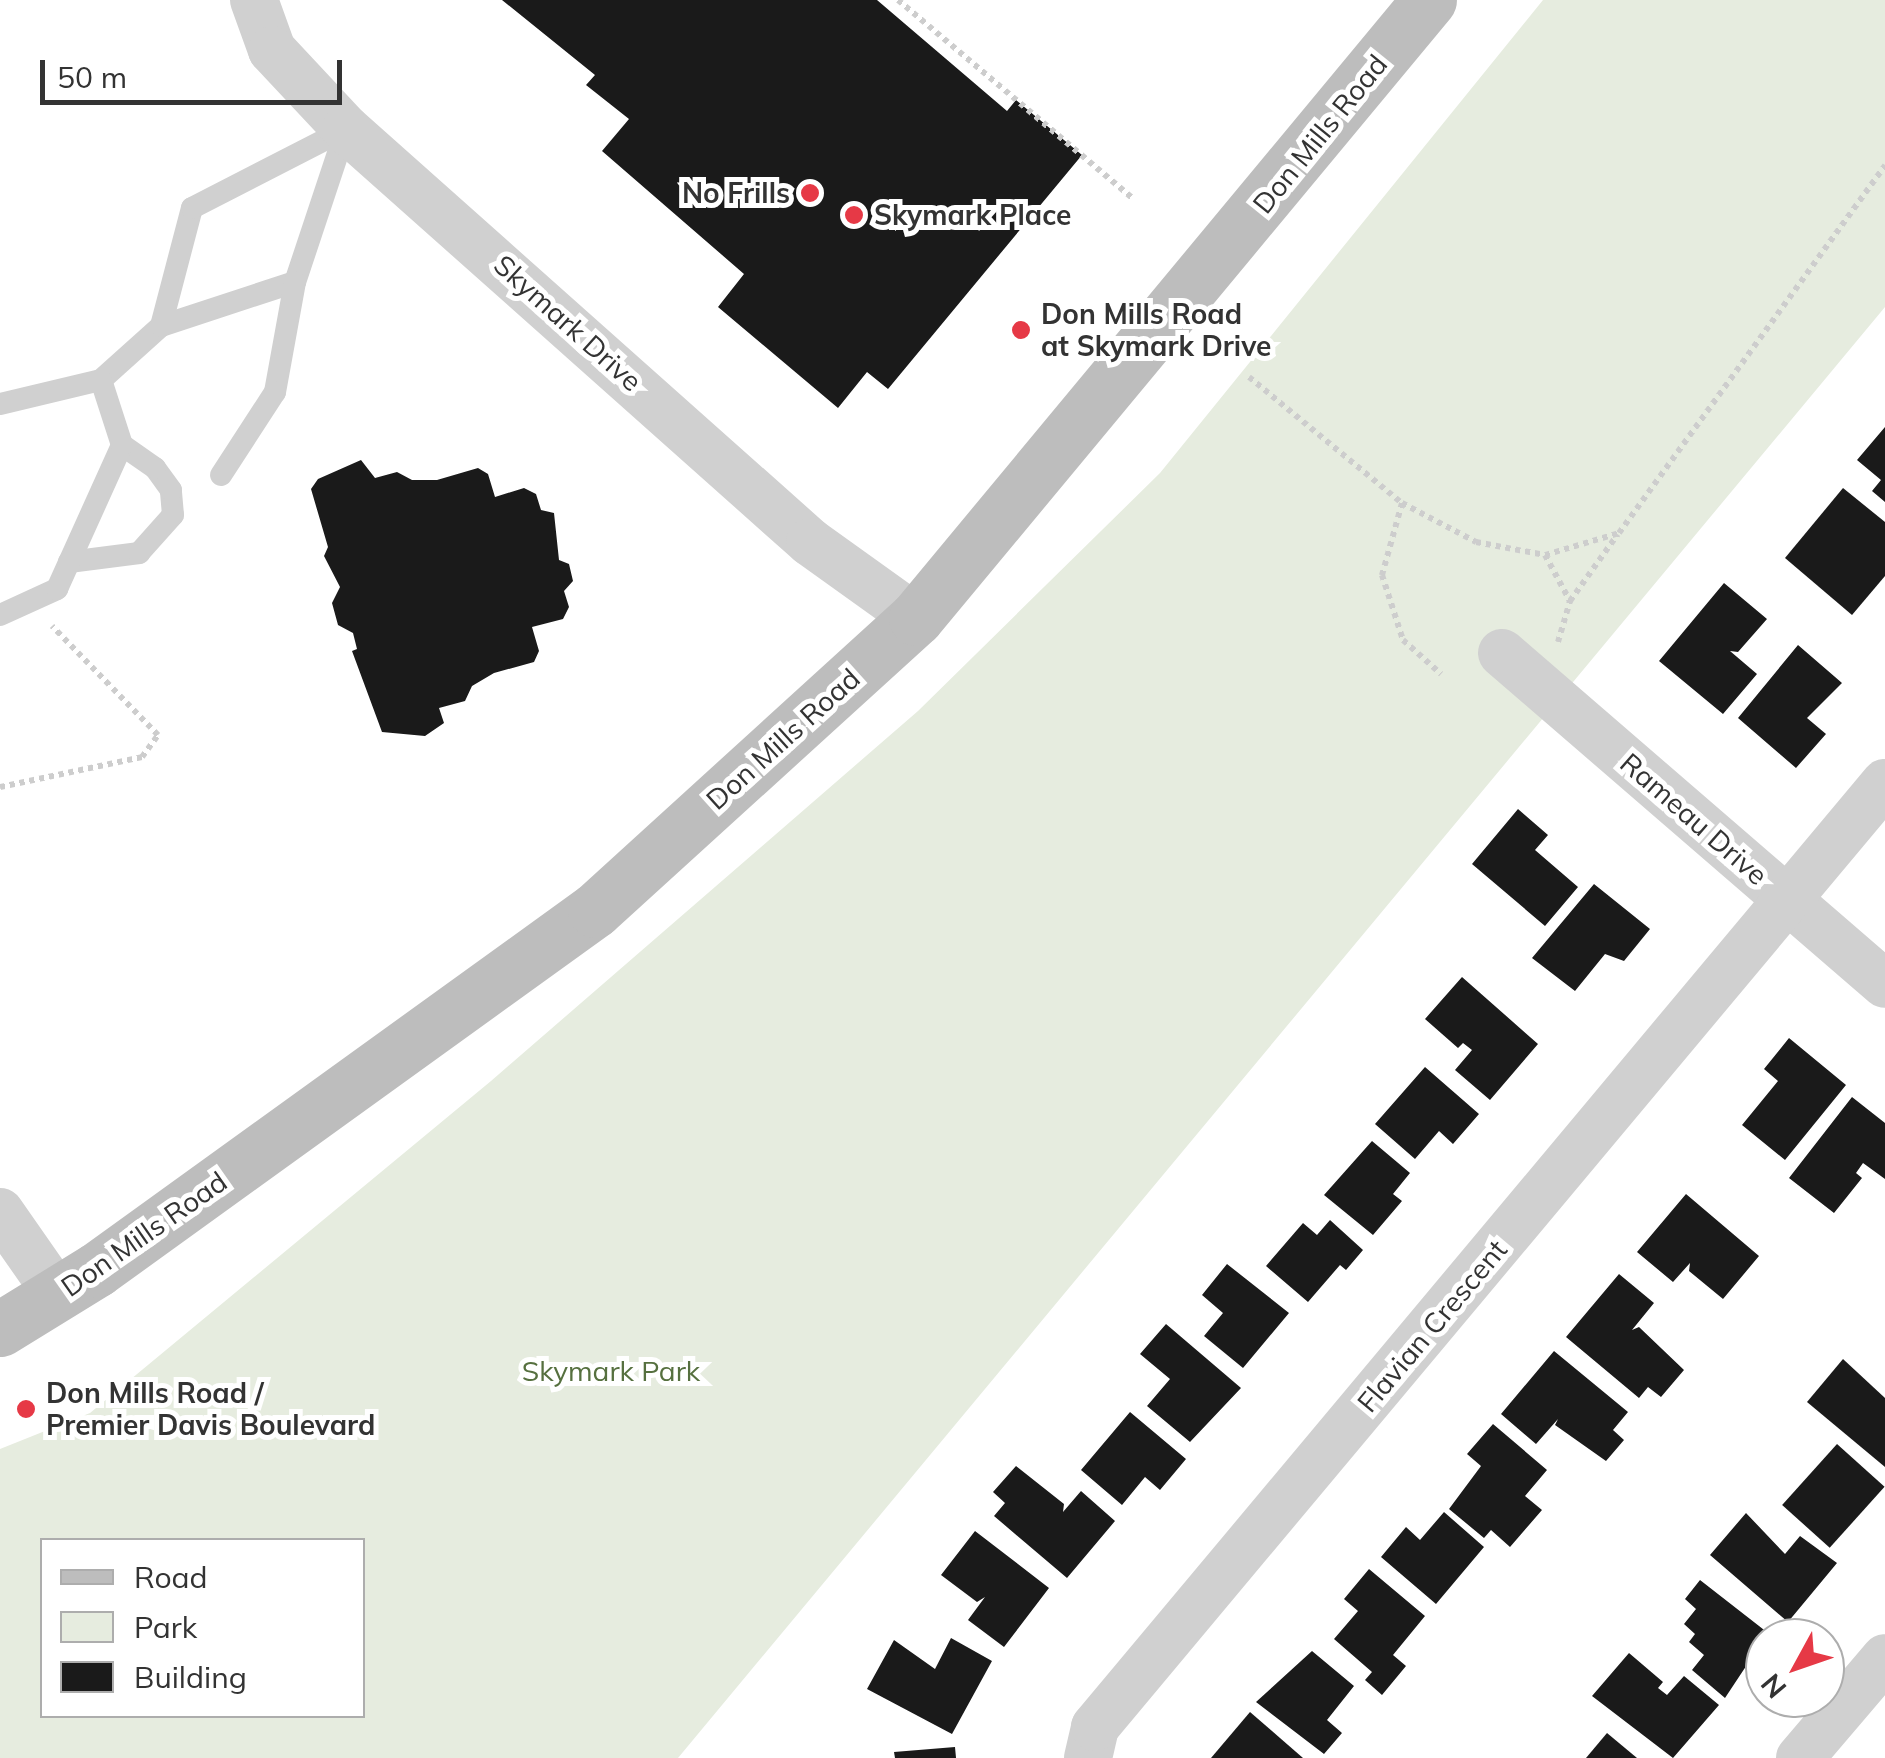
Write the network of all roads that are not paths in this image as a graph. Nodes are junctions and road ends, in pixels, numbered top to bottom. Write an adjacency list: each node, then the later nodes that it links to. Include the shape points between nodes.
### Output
1 (254, 0): 3 (street, Skymark Drive, via 272,50)
2 (1429, 0): 12 (main road, Don Mills Road)
3 (346, 128): 4 (lane); 5 (lane, via 192,208); 12 (street, Skymark Drive, via 810,542)
4 (296, 282): 5 (lane); 9 (lane, via 275,392)
5 (161, 326): 6 (lane)
6 (101, 380): 7 (lane); 8 (lane)
7 (0, 404)
8 (122, 445): 10 (lane); 10 (lane, via 171,490 173,515 139,553)
9 (221, 475)
10 (69, 562): 11 (lane, via 57,589)
11 (11, 605)
12 (916, 618): 18 (main road, Don Mills Road, via 595,910)
13 (1502, 654): 15 (street, Rameau Drive)
14 (1885, 783): 15 (street, Flavian Crescent)
15 (1790, 902): 16 (street, Rameau Drive); 21 (street, Flavian Crescent, via 1094,1727)
16 (1885, 984)
17 (0, 1212): 18 (street)
18 (58, 1295): 19 (main road, Don Mills Road)
19 (0, 1329)
20 (1885, 1658): 22 (street)
21 (1088, 1758)
22 (1800, 1758)

